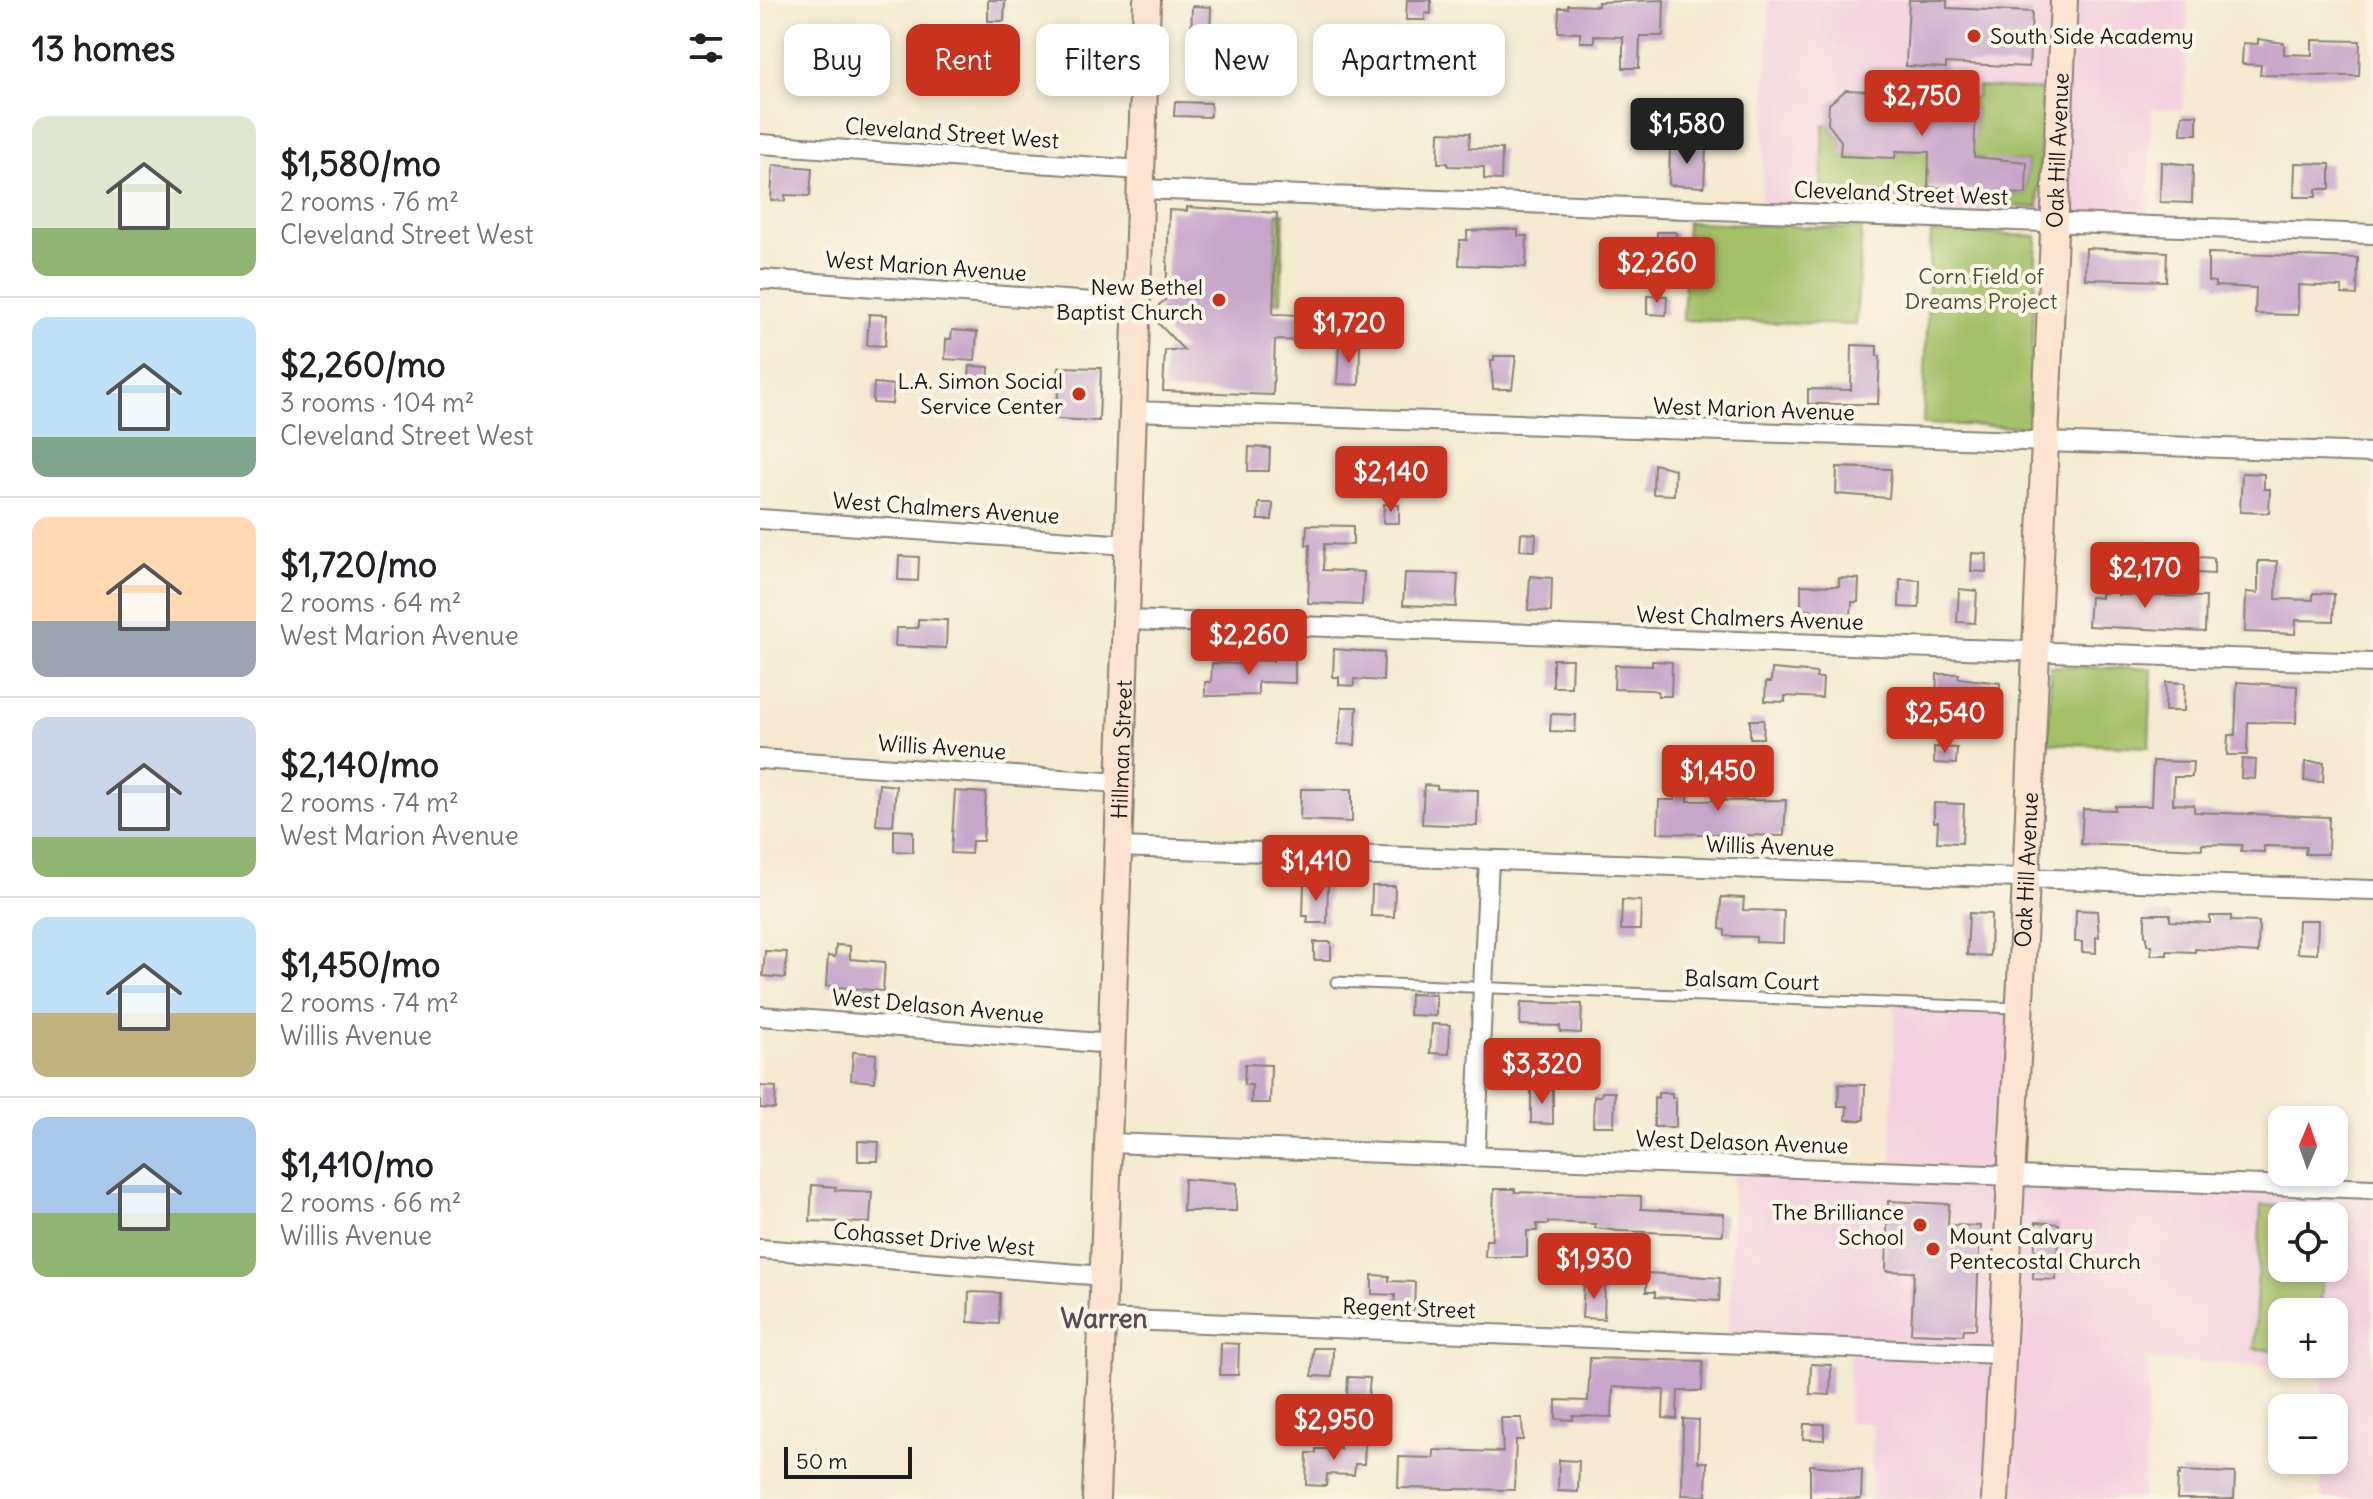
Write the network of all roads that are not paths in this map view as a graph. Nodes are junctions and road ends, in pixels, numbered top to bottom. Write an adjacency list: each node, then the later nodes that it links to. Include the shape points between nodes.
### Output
1 (1147, 0): 4 (street, Hillman Street)
2 (2064, 0): 5 (street, Oak Hill Avenue)
3 (760, 144): 4 (street, Cleveland Street West)
4 (1141, 180): 5 (street, Cleveland Street West); 8 (street, Hillman Street)
5 (2054, 223): 6 (street, Cleveland Street West); 10 (street, Oak Hill Avenue)
6 (2373, 234)
7 (760, 279): 8 (street, West Marion Avenue)
8 (1137, 305): 9 (street, Hillman Street)
9 (1133, 411): 10 (street, West Marion Avenue); 13 (street, Hillman Street)
10 (2044, 444): 11 (street, West Marion Avenue); 15 (street, Oak Hill Avenue)
11 (2373, 453)
12 (760, 519): 13 (street, West Chalmers Avenue)
13 (1128, 545): 14 (street, Hillman Street)
14 (1126, 620): 15 (street, West Chalmers Avenue); 18 (street, Hillman Street)
15 (2036, 652): 16 (street, West Chalmers Avenue); 21 (street, Oak Hill Avenue)
16 (2373, 663)
17 (760, 759): 18 (street, Willis Avenue)
18 (1121, 783): 19 (street, Hillman Street)
19 (1118, 847): 20 (street, Willis Avenue); 27 (street, Hillman Street)
20 (1489, 860): 21 (street, Willis Avenue); 24 (street)
21 (2026, 878): 22 (street, Willis Avenue); 25 (street, Oak Hill Avenue)
22 (2373, 890)
23 (1336, 982): 24 (lane, Balsam Court)
24 (1483, 988): 25 (lane, Balsam Court); 29 (street)
25 (2020, 1008): 30 (street, Oak Hill Avenue)
26 (760, 1016): 27 (street, West Delason Avenue)
27 (1112, 1044): 28 (street, Hillman Street)
28 (1109, 1143): 29 (street, West Delason Avenue); 33 (street, Hillman Street)
29 (1475, 1157): 30 (street, West Delason Avenue)
30 (2012, 1176): 31 (street, West Delason Avenue); 35 (street, Oak Hill Avenue)
31 (2373, 1189)
32 (760, 1249): 33 (street, Cohasset Drive West)
33 (1104, 1276): 34 (street, Hillman Street)
34 (1102, 1319): 35 (street, Regent Street); 36 (street, Hillman Street)
35 (2002, 1354): 37 (street, Oak Hill Avenue)
36 (1096, 1499)
37 (1995, 1499)

